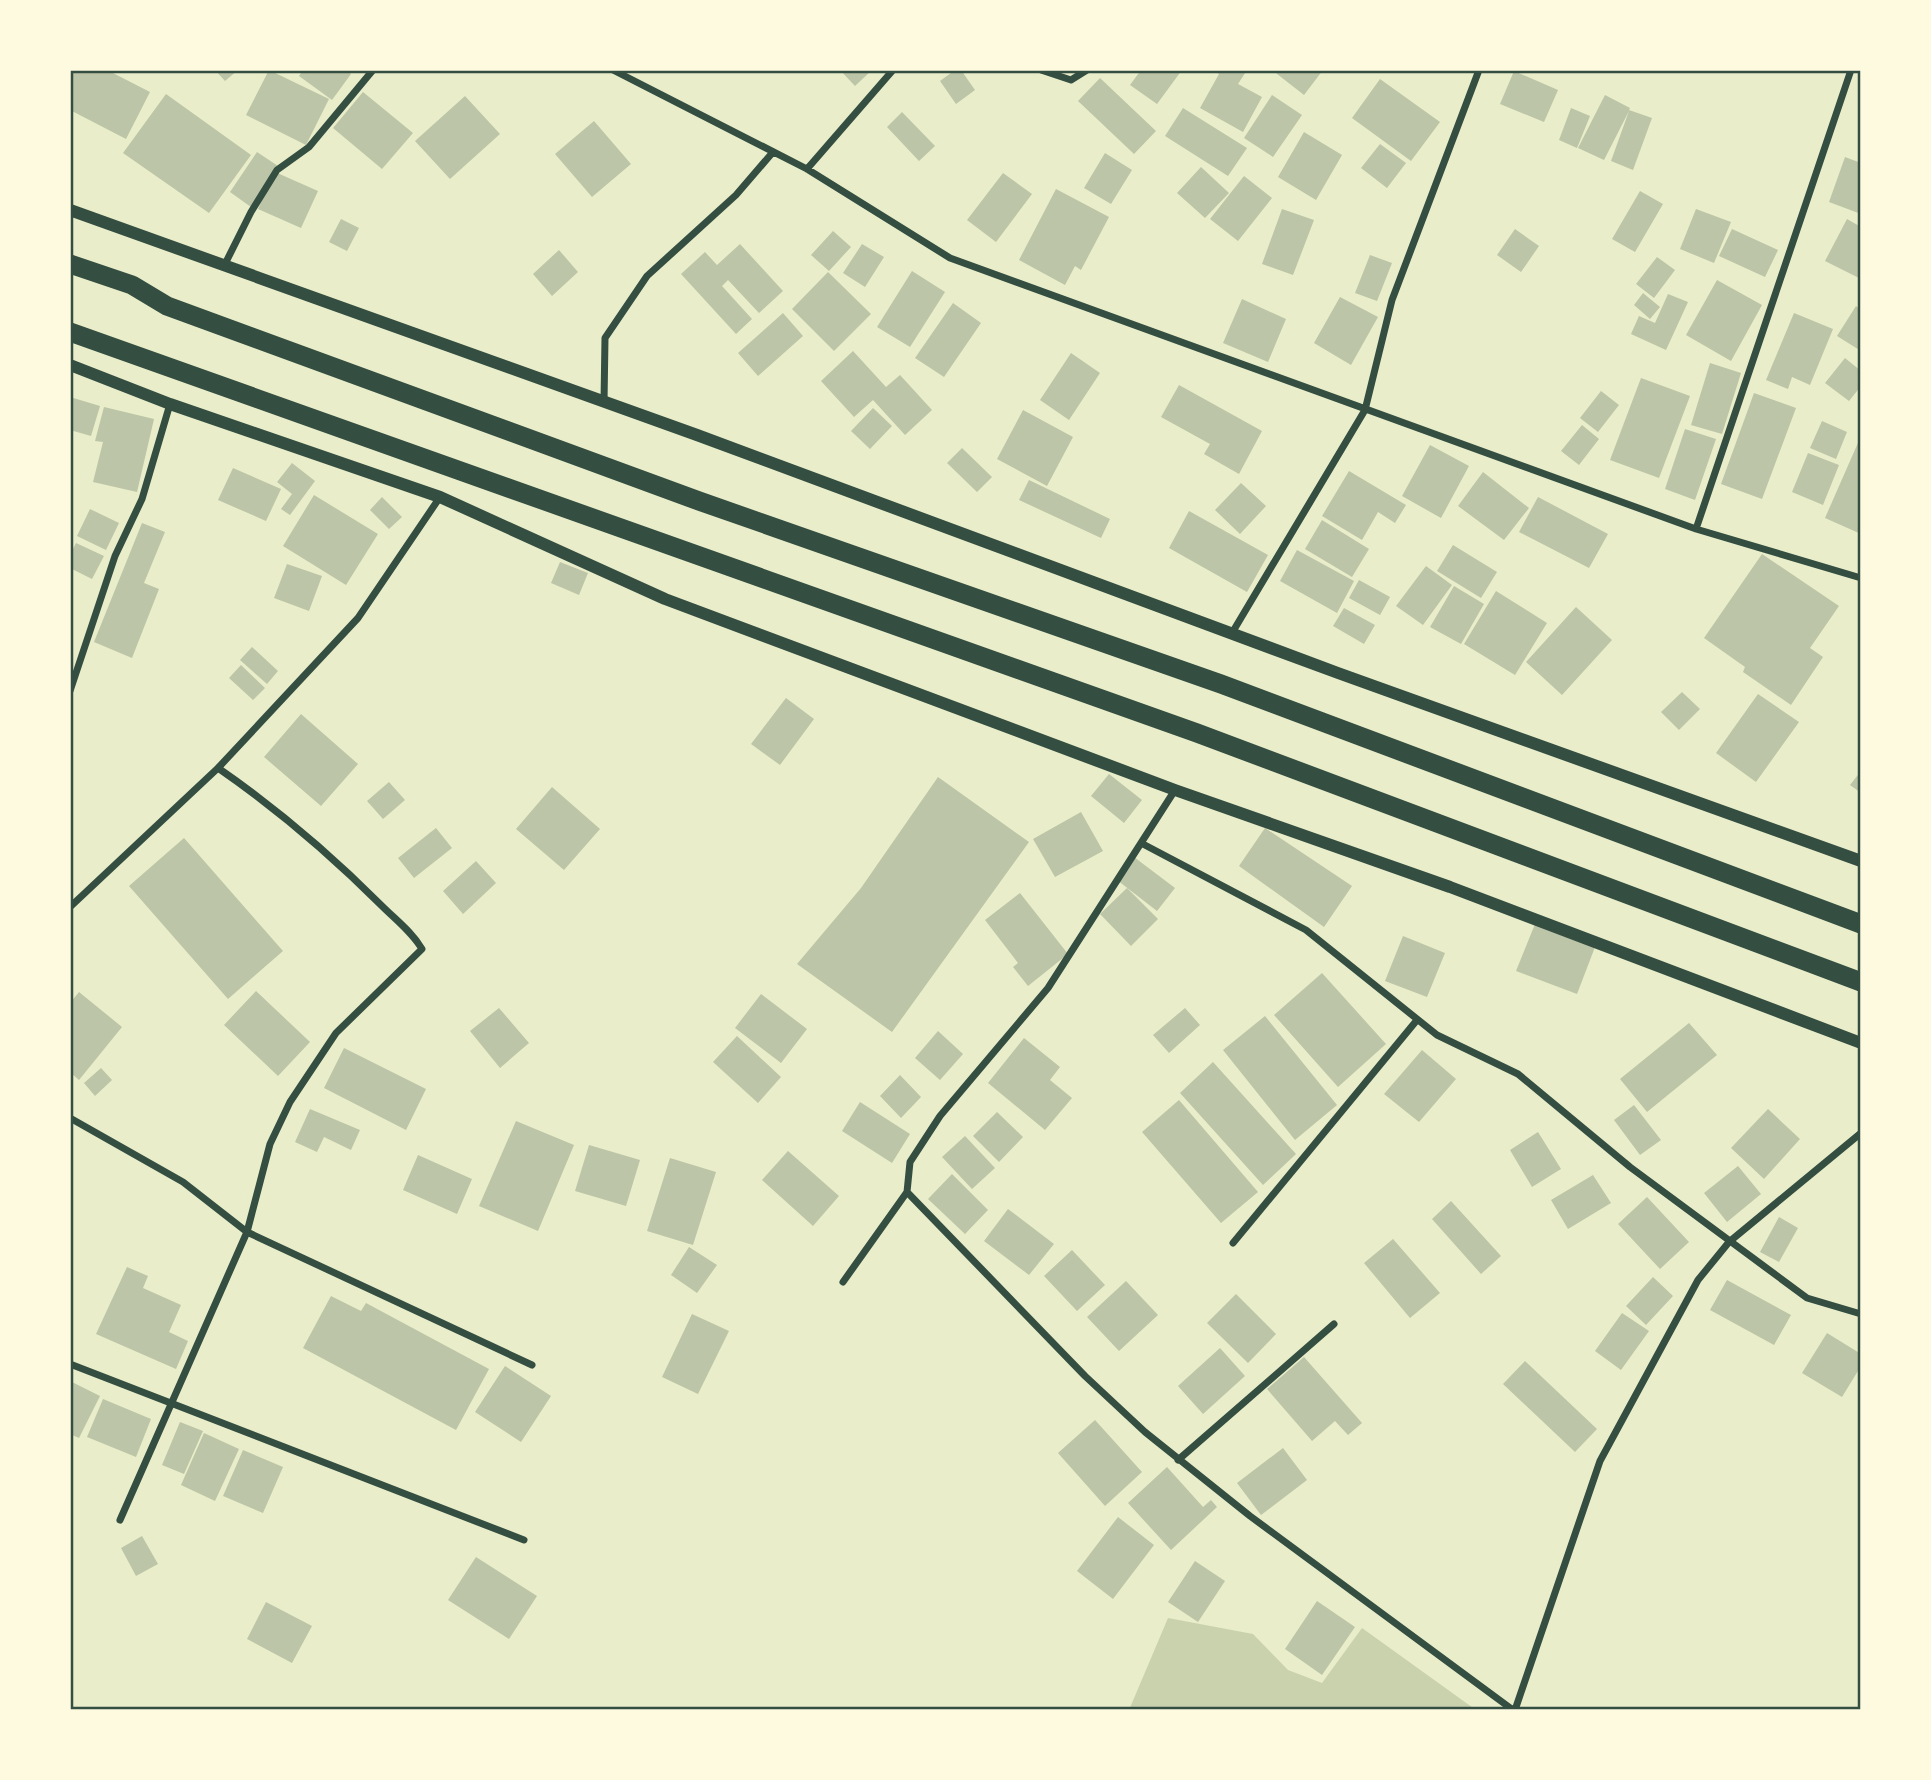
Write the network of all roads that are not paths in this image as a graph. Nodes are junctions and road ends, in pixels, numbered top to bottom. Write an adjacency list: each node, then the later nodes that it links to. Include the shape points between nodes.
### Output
1 (373, 70): 12 (street, via 309,147 277,170)
2 (614, 70): 8 (street)
3 (893, 70): 9 (street)
4 (1041, 70): 5 (street, via 1071,80)
5 (1087, 70)
6 (1479, 70): 17 (street, via 1392,300)
7 (1851, 70): 19 (street)
8 (773, 152): 9 (street); 15 (street, via 736,195 647,276 605,338)
9 (807, 169): 17 (street, via 950,258)
10 (70, 210): 12 (street)
11 (70, 264): 28 (highway, via 131,285 167,306 688,497 1222,684)
12 (225, 264): 15 (street)
13 (70, 332): 29 (highway, via 1184,729)
14 (70, 365): 16 (street)
15 (604, 402): 21 (street)
16 (170, 404): 18 (street); 22 (street, via 142,499 115,556)
17 (1365, 410): 19 (street); 21 (street)
18 (440, 498): 23 (street, via 358,618); 24 (street, via 665,599)
19 (1696, 529): 20 (street)
20 (1861, 578)
21 (1232, 634): 26 (street)
22 (70, 691)
23 (218, 768): 27 (street); 35 (street, via 258,796 366,890 422,949 336,1034 290,1102 270,1144)
24 (1175, 790): 25 (street); 31 (street, via 1463,892)
25 (1141, 843): 30 (street, via 1306,930); 34 (street, via 1048,988 940,1116 910,1162)
26 (1861, 860)
27 (70, 907)
28 (1861, 925)
29 (1861, 982)
30 (1417, 1020): 36 (street, via 1437,1035 1518,1074); 37 (street)
31 (1861, 1043)
32 (70, 1118): 35 (street, via 183,1182)
33 (1861, 1133): 36 (street)
34 (907, 1192): 38 (street); 44 (street, via 1085,1376)
35 (247, 1232): 42 (street); 43 (street)
36 (1730, 1242): 39 (street, via 1807,1298); 47 (street, via 1698,1280 1600,1461)
37 (1233, 1243)
38 (843, 1282)
39 (1861, 1314)
40 (1334, 1324): 44 (street)
41 (70, 1364): 43 (street)
42 (532, 1364)
43 (171, 1405): 45 (street); 46 (street)
44 (1178, 1460): 47 (street)
45 (120, 1520)
46 (524, 1540)
47 (1514, 1710)

